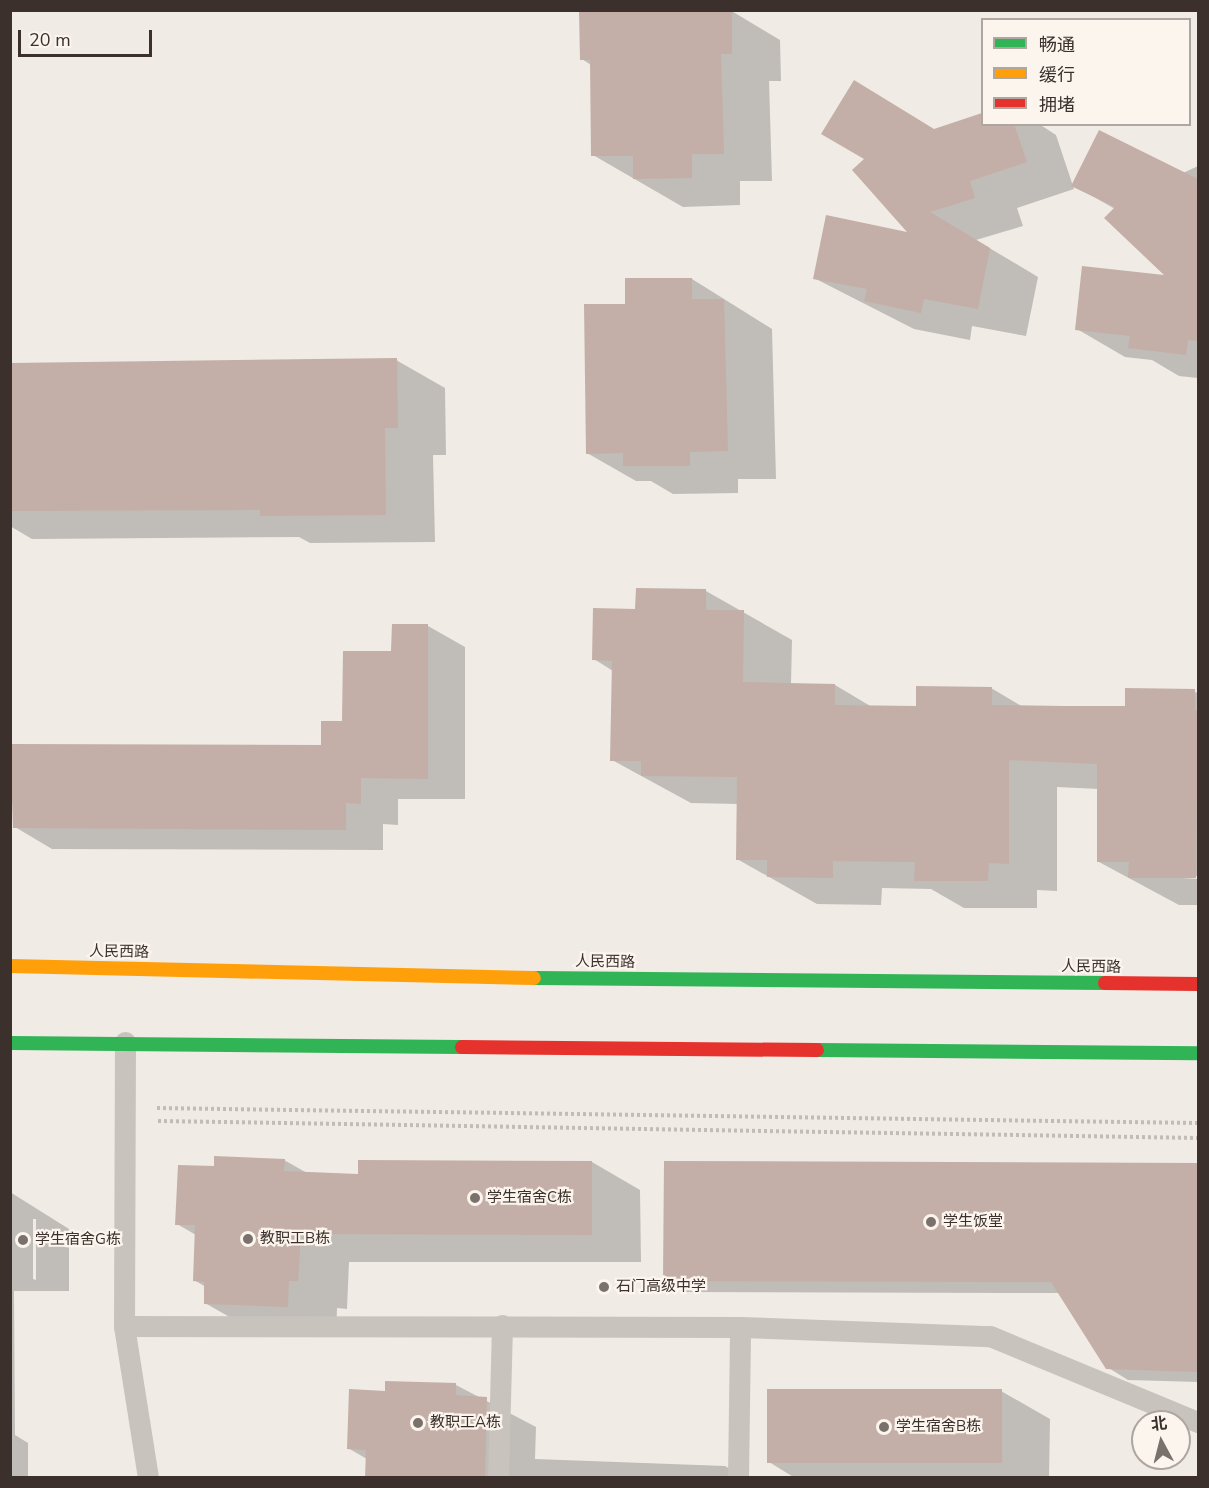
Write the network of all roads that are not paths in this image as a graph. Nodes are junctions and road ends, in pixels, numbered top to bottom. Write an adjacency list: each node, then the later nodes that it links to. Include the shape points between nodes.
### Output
1 (10, 966): 2 (street, 人民西路, via 530,978)
2 (1198, 984)
3 (125, 1042): 4 (street); 5 (street); 7 (lane)
4 (10, 1043)
5 (1198, 1053)
6 (502, 1325): 7 (lane); 8 (lane); 11 (lane)
7 (124, 1326): 10 (lane)
8 (740, 1327): 9 (lane, via 990,1336); 12 (lane)
9 (1198, 1422)
10 (148, 1478)
11 (498, 1478)
12 (738, 1478)

